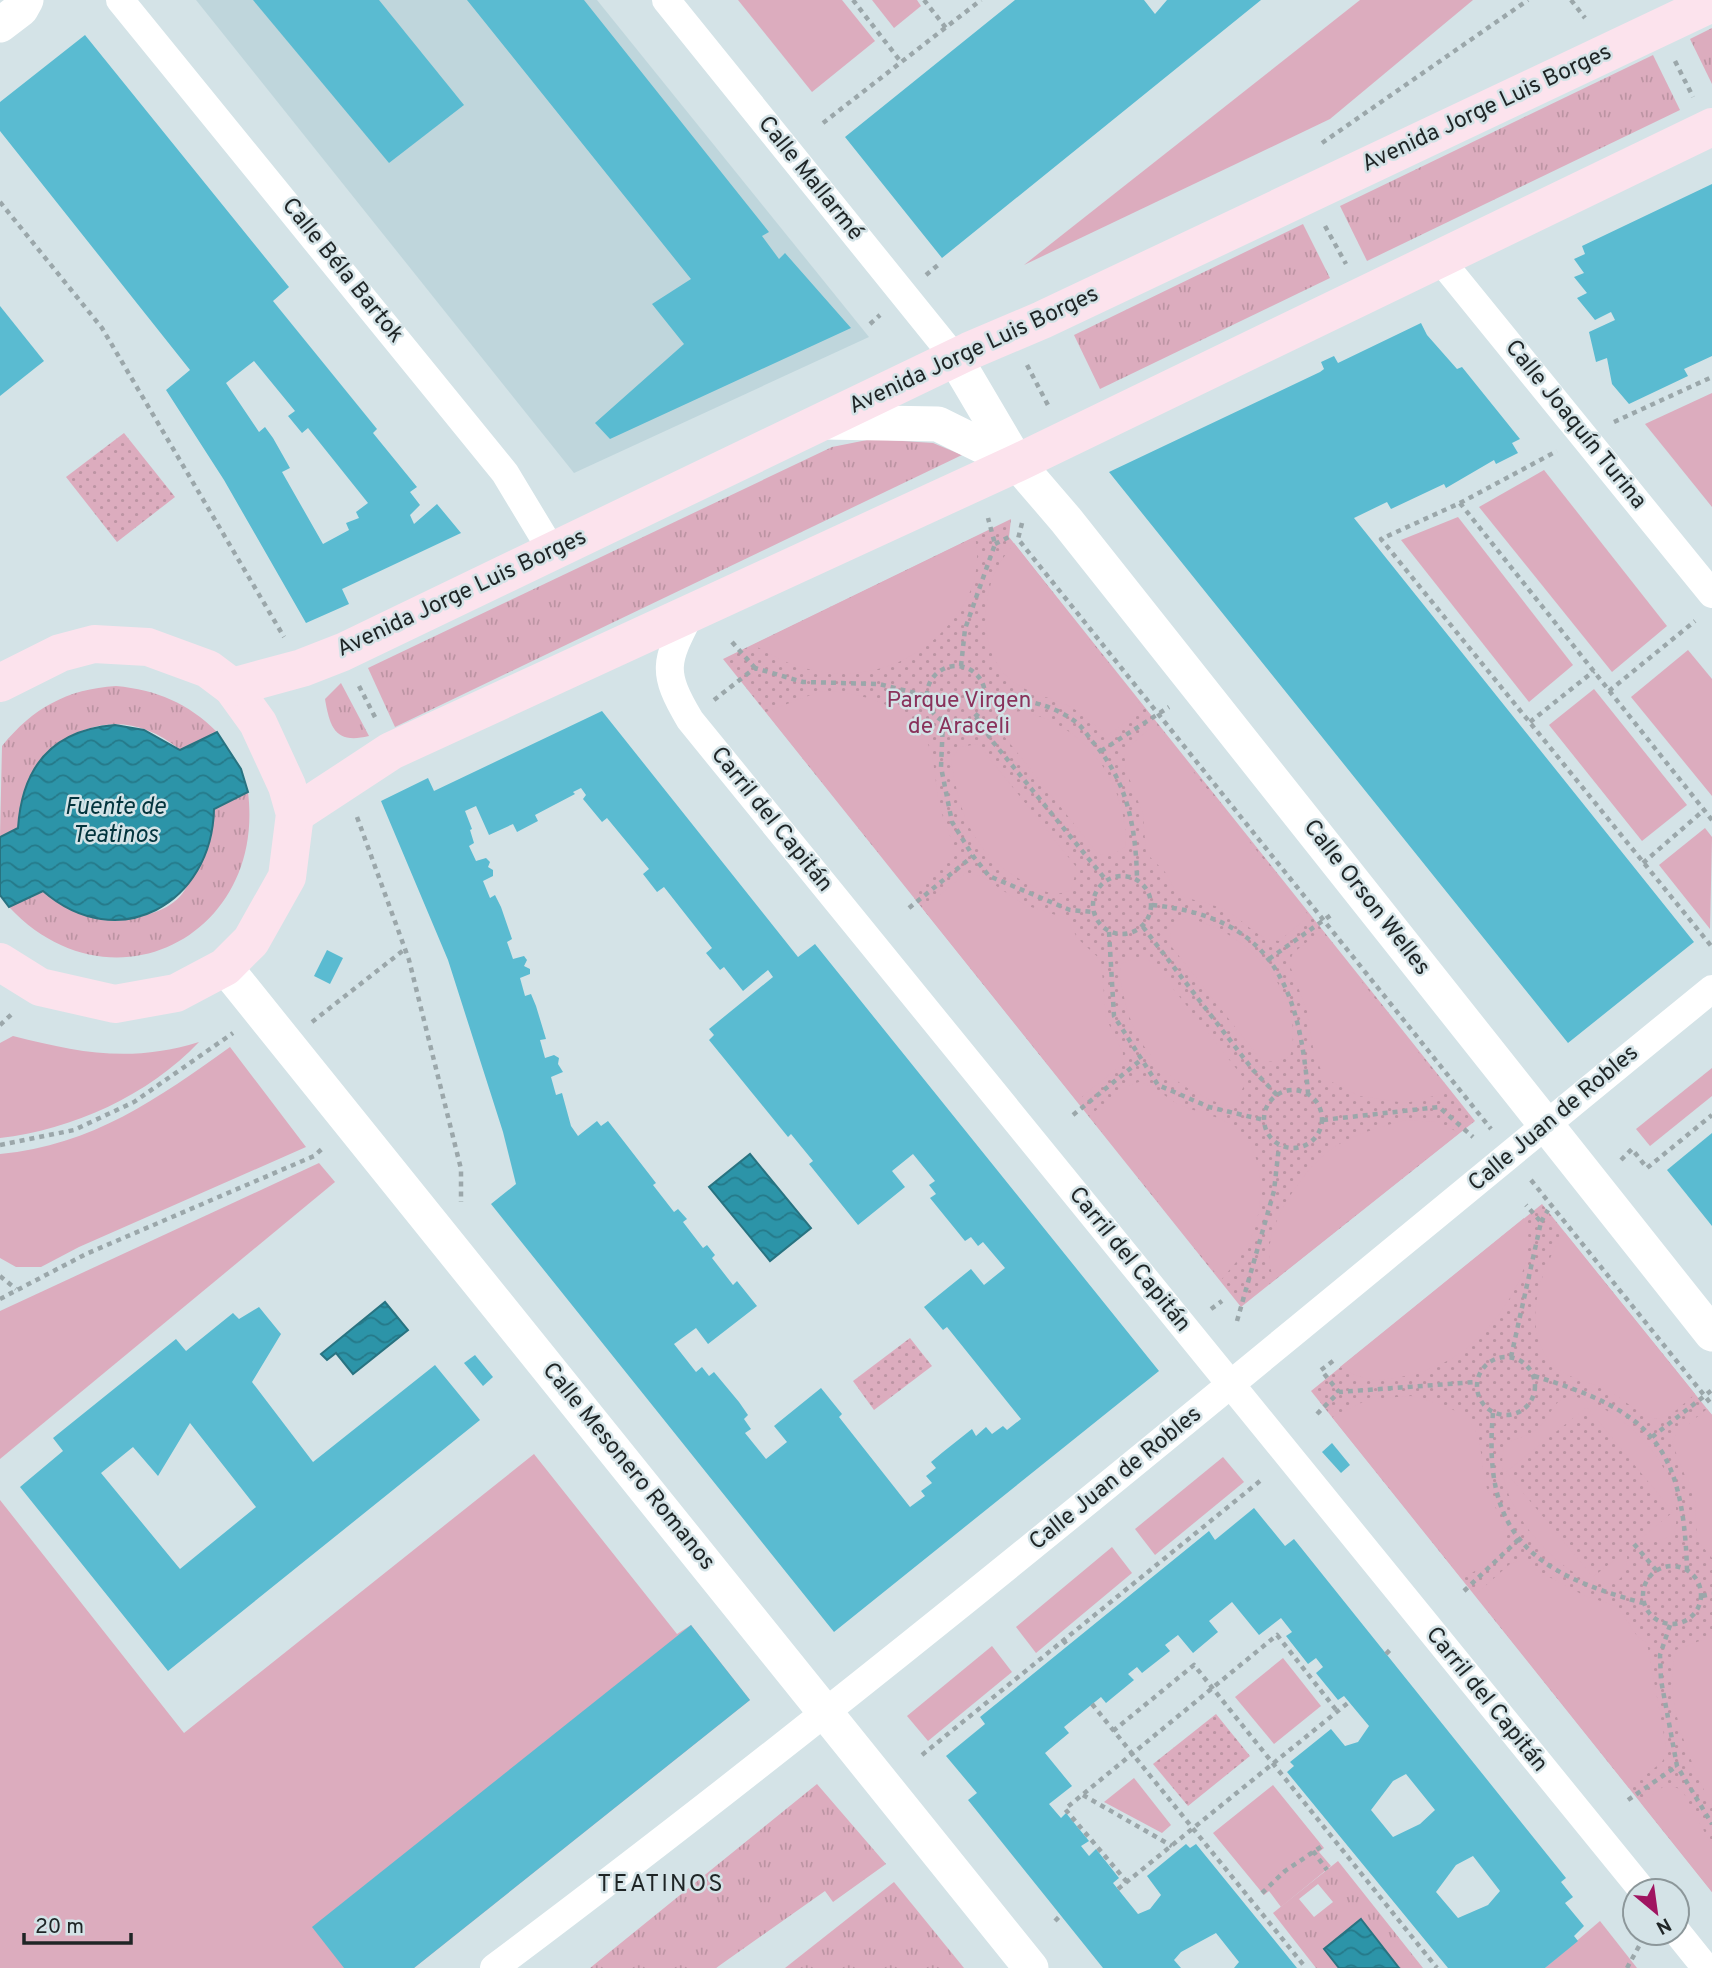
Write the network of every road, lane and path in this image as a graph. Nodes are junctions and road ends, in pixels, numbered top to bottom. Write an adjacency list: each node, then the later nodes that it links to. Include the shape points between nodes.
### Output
1 (26, 0): 10 (street)
2 (120, 0): 24 (street, Calle Béla Bartok, via 505,473)
3 (666, 0): 18 (street, Calle Mallarmé)
4 (853, 0): 13 (path)
5 (924, 0): 11 (path)
6 (981, 0): 11 (path)
7 (1571, 0): 9 (path)
8 (1712, 3): 18 (main road, Avenida Jorge Luis Borges)
9 (1586, 18)
10 (0, 25)
11 (946, 28): 13 (path)
12 (1674, 59): 14 (path)
13 (901, 62): 15 (path)
14 (1705, 116): 17 (main road)
15 (823, 123)
16 (0, 202): 31 (path, via 102,328)
17 (1438, 257): 20 (main road); 25 (street, Calle Joaquín Turina)
18 (955, 358): 19 (main road, Avenida Jorge Luis Borges); 20 (street, Calle Orson Welles)
19 (823, 422): 20 (street, Calle Orson Welles, via 938,424); 24 (main road, Avenida Jorge Luis Borges)
20 (1017, 463): 26 (main road); 76 (street, Calle Orson Welles)
21 (988, 517): 23 (path)
22 (1009, 537): 23 (path)
23 (995, 544): 30 (path, via 965,629)
24 (552, 551): 29 (main road, Avenida Jorge Luis Borges)
25 (1712, 594)
26 (691, 611): 44 (main road); 94 (street, Carril del Capitán, via 669,654 670,687 690,720)
27 (1682, 631): 37 (path)
28 (732, 642): 32 (path)
29 (343, 652): 31 (main road, Avenida Jorge Luis Borges); 44 (path)
30 (961, 666): 38 (path, via 940,670 931,679); 39 (path, via 979,676)
31 (303, 668): 36 (main road, Avenida Jorge Luis Borges)
32 (755, 668): 35 (path); 38 (path, via 803,682 879,684)
33 (1594, 671): 37 (path); 43 (path); 43 (path, via 1460,503 1381,539)
34 (0, 683): 36 (main road, via 60,653 94,644 148,647 208,669)
35 (732, 686)
36 (232, 687): 48 (main road, via 258,723)
37 (1609, 691): 47 (path)
38 (927, 696): 42 (path, via 933,714)
39 (986, 696): 41 (path); 45 (path, via 1030,701 1073,720)
40 (1169, 707): 45 (path)
41 (976, 717): 42 (path, via 954,725); 53 (path)
42 (943, 722): 50 (path, via 941,766 952,822)
43 (1530, 722): 51 (path)
44 (391, 751): 46 (main road)
45 (1101, 751): 52 (path, via 1127,796 1137,844)
46 (342, 780): 48 (main road); 61 (path)
47 (1704, 810): 49 (path); 51 (path)
48 (295, 814): 64 (main road, via 287,877 251,941)
49 (1712, 820)
50 (973, 856): 55 (path); 56 (path, via 989,876 1070,910)
51 (1643, 863): 60 (path)
52 (1137, 879): 53 (path, via 1116,876); 54 (path, via 1151,895)
53 (1106, 880): 56 (path, via 1097,889)
54 (1152, 905): 58 (path); 62 (path, via 1199,912 1234,927)
55 (909, 908)
56 (1093, 912): 59 (path)
57 (1331, 915): 62 (path)
58 (1143, 927): 59 (path, via 1121,935); 70 (path, via 1253,1070)
59 (1109, 932): 68 (path, via 1114,1016)
60 (1712, 947)
61 (405, 949): 66 (path); 84 (path, via 461,1169)
62 (1269, 959): 69 (path, via 1291,995)
63 (0, 962): 64 (main road, via 40,987 115,1004 176,993)
64 (225, 967): 75 (street, Calle Mesonero Romanos)
65 (1712, 989): 76 (street, Calle Juan de Robles)
66 (307, 1026)
67 (236, 1030): 78 (path, via 134,1102 75,1130)
68 (1142, 1059): 71 (path); 73 (path, via 1158,1085 1209,1107)
69 (1308, 1093): 70 (path); 74 (path)
70 (1277, 1094): 73 (path, via 1268,1103)
71 (1073, 1115)
72 (1712, 1115): 80 (path, via 1647,1168 1632,1149)
73 (1264, 1120): 79 (path, via 1269,1139)
74 (1323, 1121): 77 (path, via 1439,1107); 79 (path, via 1313,1142 1291,1149)
75 (351, 1123): 84 (street, Calle Mesonero Romanos); 86 (path, via 314,1156)
76 (1546, 1125): 89 (street, Calle Orson Welles); 94 (street, Calle Juan de Robles)
77 (1473, 1137)
78 (0, 1145)
79 (1279, 1146): 88 (path, via 1274,1191)
80 (1621, 1160)
81 (1526, 1205): 83 (path)
82 (1548, 1210): 83 (path)
83 (1541, 1222): 90 (path)
84 (460, 1259): 118 (street, Calle Mesonero Romanos)
85 (0, 1276): 86 (path)
86 (16, 1289): 87 (path)
87 (0, 1299)
88 (1237, 1321)
89 (1712, 1334)
90 (1511, 1357): 92 (path, via 1529,1367); 93 (path, via 1490,1362)
91 (1333, 1362): 96 (path, via 1321,1370)
92 (1534, 1376): 97 (path, via 1536,1387 1526,1409 1504,1416); 99 (path, via 1590,1394 1629,1415)
93 (1476, 1382): 96 (path); 97 (path, via 1483,1405)
94 (1231, 1386): 118 (street, Calle Juan de Robles); 132 (street, Carril del Capitán)
95 (1712, 1390): 99 (path)
96 (1339, 1392): 98 (path)
97 (1493, 1413): 101 (path, via 1490,1447 1500,1503)
98 (1317, 1414)
99 (1652, 1437): 103 (path, via 1673,1469 1682,1508)
100 (1260, 1481): 110 (path)
101 (1518, 1541): 105 (path); 108 (path, via 1554,1571)
102 (1634, 1544): 104 (path)
103 (1687, 1569): 104 (path); 107 (path)
104 (1656, 1570): 108 (path, via 1643,1590)
105 (1464, 1591)
106 (1712, 1594): 107 (path)
107 (1702, 1596): 109 (path, via 1692,1617)
108 (1643, 1603): 109 (path, via 1649,1614)
109 (1670, 1625): 123 (path, via 1660,1655)
110 (1063, 1640): 111 (path); 121 (path)
111 (1068, 1646)
112 (1393, 1647): 113 (path)
113 (1386, 1654)
114 (1212, 1688): 117 (path, via 1277,1635); 119 (path, via 1194,1665); 120 (path); 122 (path)
115 (1349, 1702): 117 (path)
116 (1092, 1704): 119 (path)
117 (1337, 1711): 122 (path)
118 (826, 1713): 140 (street, Calle Juan de Robles); 141 (street, Calle Mesonero Romanos)
119 (1113, 1731): 120 (path)
120 (1132, 1754): 124 (path); 127 (path)
121 (922, 1755)
122 (1272, 1763): 127 (path); 143 (path)
123 (1677, 1766): 125 (path); 126 (path)
124 (1083, 1795): 128 (path); 133 (path, via 1065,1809)
125 (1628, 1800)
126 (1712, 1824)
127 (1194, 1828): 128 (path); 142 (path)
128 (1172, 1846): 133 (path)
129 (1322, 1846): 130 (path)
130 (1313, 1851): 131 (path); 135 (path)
131 (1327, 1870)
132 (1632, 1877)
133 (1127, 1882): 134 (path)
134 (1118, 1889)
135 (1262, 1893)
136 (1061, 1916): 137 (path)
137 (1055, 1921)
138 (1638, 1947): 144 (path)
139 (1689, 1947): 145 (street)
140 (502, 1964)
141 (1031, 1968)
142 (1306, 1968)
143 (1437, 1968)
144 (1627, 1968)
145 (1706, 1968)

